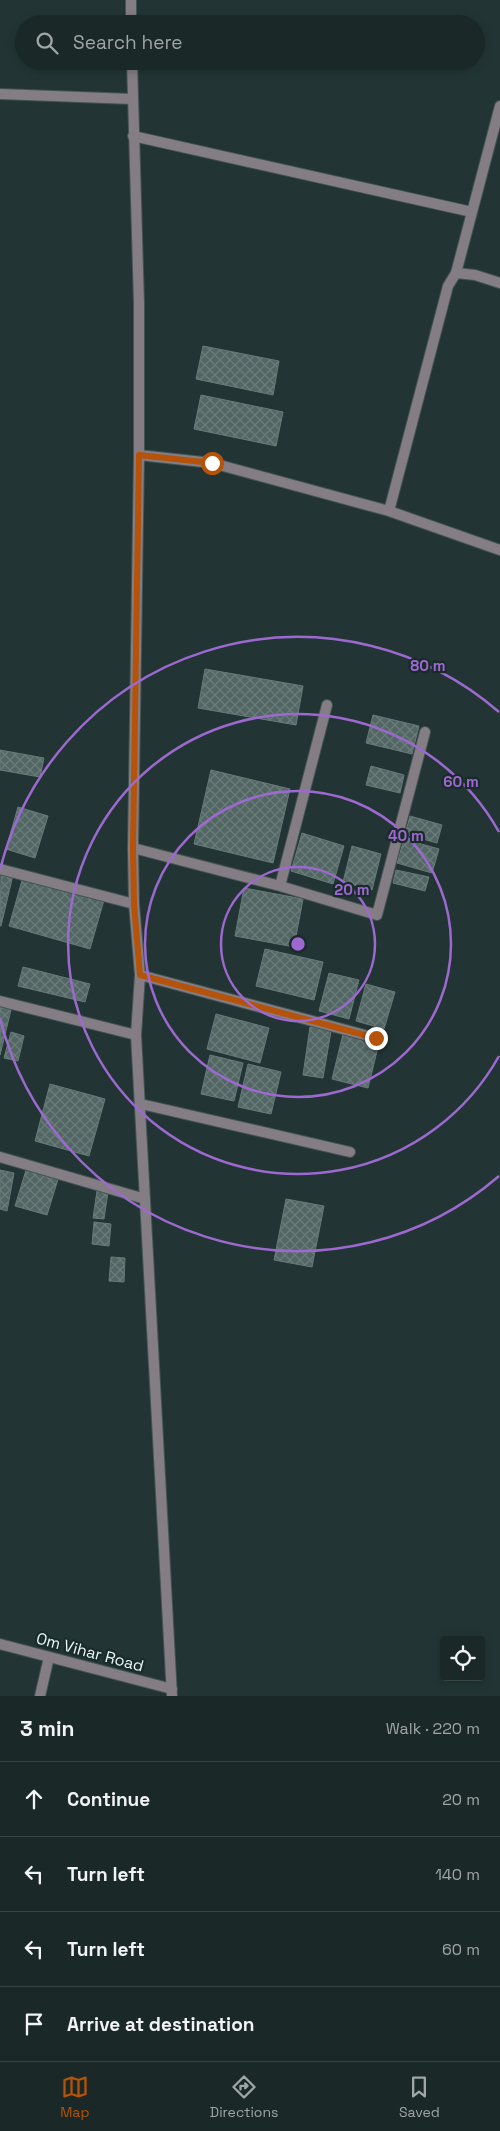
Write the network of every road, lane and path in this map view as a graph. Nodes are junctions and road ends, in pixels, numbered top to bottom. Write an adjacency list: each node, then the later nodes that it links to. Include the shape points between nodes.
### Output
1 (131, 0): 2 (street)
2 (131, 15)
3 (132, 70): 5 (street)
4 (0, 94): 5 (street)
5 (132, 99): 7 (street)
6 (500, 106): 8 (street)
7 (133, 136): 8 (street); 11 (street, via 139,304)
8 (472, 212): 9 (street)
9 (456, 273): 10 (street); 12 (street, via 448,286)
10 (500, 283)
11 (139, 455): 12 (street, via 212,463); 16 (street)
12 (389, 511): 13 (street)
13 (500, 550)
14 (327, 705): 18 (street)
15 (425, 732): 18 (street, via 377,915)
16 (133, 848): 18 (street); 19 (street)
17 (0, 869): 19 (street)
18 (280, 886)
19 (134, 904): 20 (street)
20 (140, 975): 22 (street); 23 (street)
21 (0, 1001): 22 (street)
22 (136, 1035): 24 (street)
23 (376, 1038)
24 (141, 1104): 25 (street); 27 (street)
25 (350, 1152)
26 (0, 1157): 27 (street)
27 (145, 1199): 30 (street)
28 (0, 1644): 29 (street, Om Vihar Road)
29 (49, 1657): 30 (street, Om Vihar Road); 31 (street)
30 (172, 1692)
31 (40, 1696)

